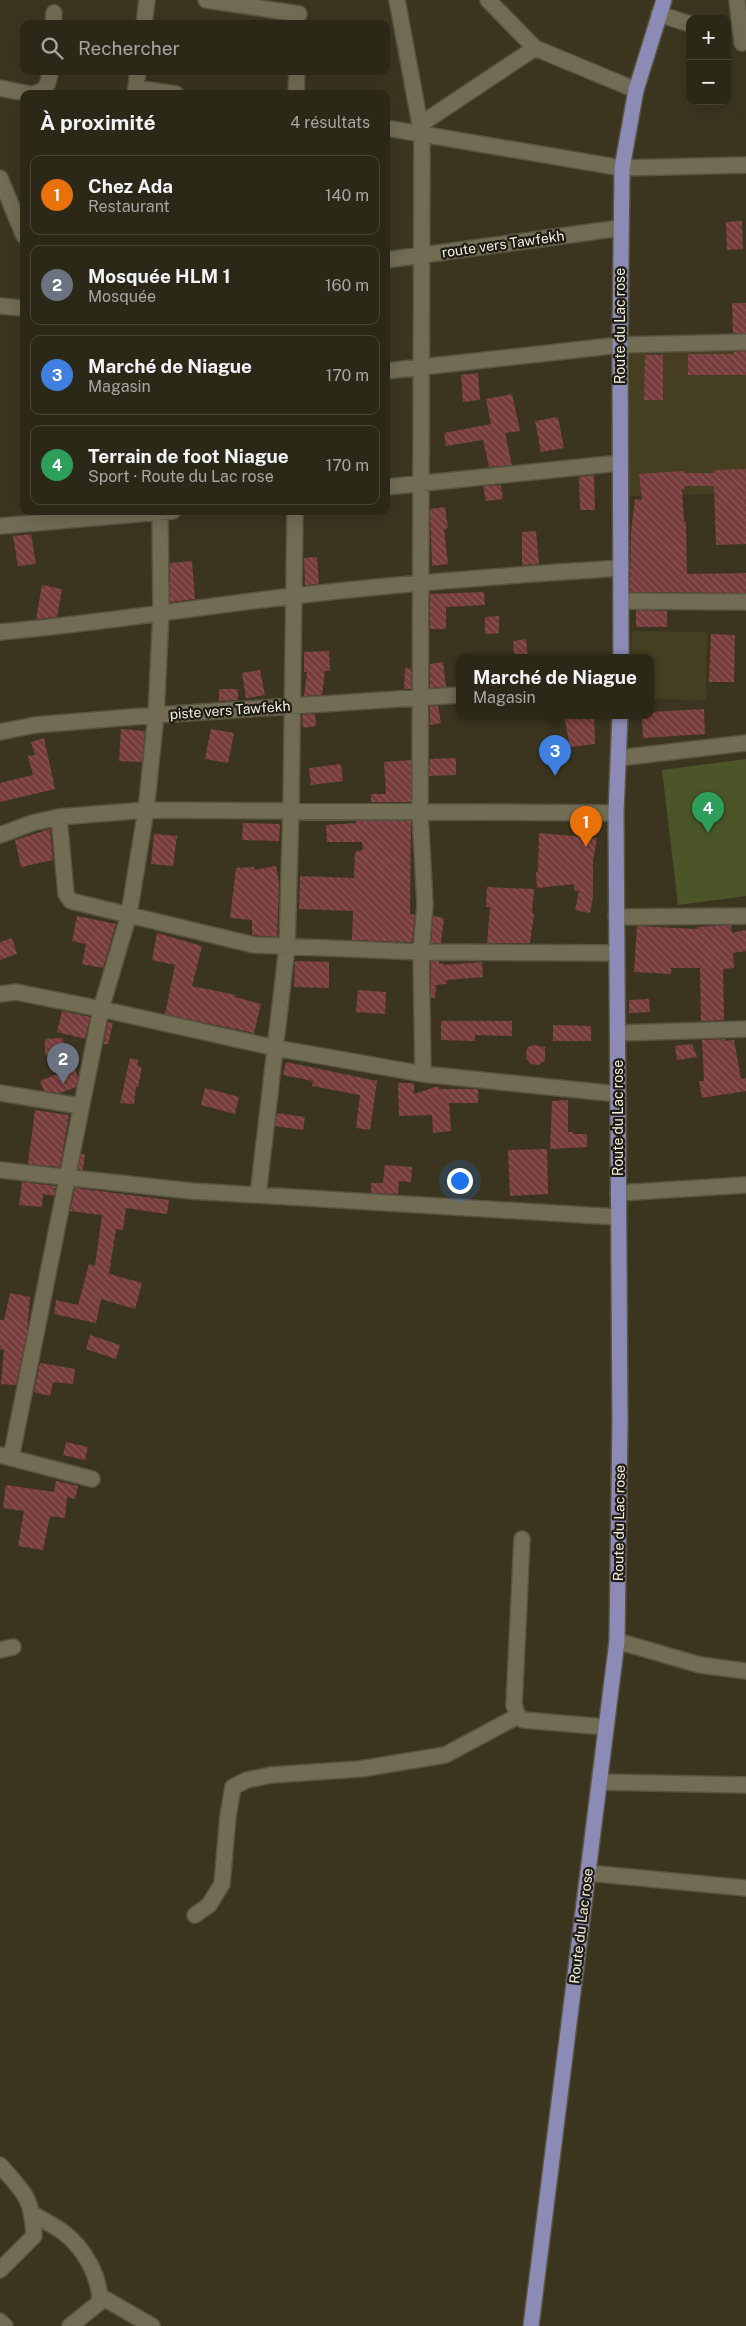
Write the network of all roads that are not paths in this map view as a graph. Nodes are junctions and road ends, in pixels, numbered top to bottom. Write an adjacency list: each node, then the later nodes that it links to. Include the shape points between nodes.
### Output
1 (148, 0): 8 (street)
2 (206, 0): 7 (street)
3 (397, 0): 23 (street)
4 (737, 0): 11 (street)
5 (491, 2): 12 (street)
6 (661, 7): 9 (street); 20 (main road, Route du Lac rose)
7 (299, 13)
8 (145, 20)
9 (686, 22)
10 (731, 39): 11 (street)
11 (744, 43)
12 (535, 48): 20 (street); 23 (street)
13 (50, 75): 17 (street)
14 (138, 75): 18 (street)
15 (297, 75): 19 (street)
16 (0, 88): 21 (street)
17 (43, 90)
18 (136, 90)
19 (296, 90)
20 (636, 90): 25 (main road, Route du Lac rose)
21 (20, 92)
22 (390, 128): 23 (street)
23 (421, 129): 25 (street); 29 (street)
24 (746, 165): 25 (street)
25 (622, 168): 28 (main road, Route du Lac rose)
26 (0, 178): 27 (street)
27 (20, 226)
28 (620, 228): 29 (street, route vers Tawfekh); 34 (main road, Route du Lac rose)
29 (421, 255): 30 (street, route vers Tawfekh); 35 (street)
30 (390, 259)
31 (0, 306): 32 (street)
32 (20, 308)
33 (746, 342): 34 (street)
34 (620, 345): 35 (street); 37 (main road, Route du Lac rose)
35 (422, 366): 36 (street); 38 (street)
36 (390, 370)
37 (620, 463): 38 (street); 44 (main road, Route du Lac rose)
38 (422, 482): 39 (street); 45 (street)
39 (390, 486)
40 (129, 515): 43 (street)
41 (164, 515): 49 (street)
42 (295, 515): 46 (street)
43 (0, 526)
44 (621, 568): 45 (street); 47 (main road, Route du Lac rose)
45 (422, 581): 46 (street); 53 (street)
46 (294, 596): 49 (street); 54 (street)
47 (621, 600): 48 (street); 51 (main road, Route du Lac rose)
48 (746, 602)
49 (161, 612): 50 (street); 55 (street)
50 (0, 632)
51 (621, 654)
52 (456, 695): 53 (street, piste vers Tawfekh)
53 (420, 699): 54 (street, piste vers Tawfekh); 62 (street)
54 (293, 706): 55 (street, piste vers Tawfekh); 61 (street)
55 (156, 715): 57 (street, piste vers Tawfekh, via 35,725); 60 (street)
56 (620, 719): 59 (main road, Route du Lac rose)
57 (0, 732)
58 (746, 743): 59 (street)
59 (619, 758): 63 (main road, Route du Lac rose)
60 (146, 810): 61 (street); 64 (street); 66 (street)
61 (292, 810): 62 (street); 69 (street)
62 (420, 813): 63 (street); 70 (street, via 425,904)
63 (616, 813): 68 (main road, Route du Lac rose)
64 (59, 817): 65 (street); 66 (street, via 68,897)
65 (1, 833)
66 (129, 914): 69 (street, via 245,943); 73 (street)
67 (746, 916): 68 (street)
68 (616, 917): 71 (main road, Route du Lac rose)
69 (286, 947): 70 (street); 76 (street)
70 (421, 952): 71 (street); 77 (street)
71 (617, 953): 75 (main road, Route du Lac rose)
72 (0, 994): 73 (street, via 16,992)
73 (101, 1008): 76 (street); 80 (street)
74 (746, 1029): 75 (street)
75 (619, 1033): 79 (main road, Route du Lac rose)
76 (276, 1048): 77 (street); 85 (street)
77 (423, 1074): 79 (street)
78 (0, 1093): 80 (street)
79 (618, 1094): 84 (main road, Route du Lac rose)
80 (80, 1106): 82 (street)
81 (0, 1170): 82 (street)
82 (68, 1176): 85 (street, via 191,1191); 87 (street)
83 (746, 1185): 84 (street)
84 (618, 1193): 86 (main road, Route du Lac rose)
85 (258, 1195): 86 (street)
86 (618, 1217): 90 (main road, Route du Lac rose)
87 (5, 1456): 88 (street)
88 (92, 1479)
89 (522, 1539): 92 (street, via 514,1705)
90 (617, 1641): 91 (street, via 700,1665); 93 (main road, Route du Lac rose)
91 (746, 1671)
92 (518, 1716): 93 (street, via 523,1720); 98 (street, via 446,1755 360,1769 271,1774 233,1787 222,1884 209,1905)
93 (606, 1727): 94 (main road, Route du Lac rose)
94 (600, 1782): 95 (street); 96 (main road, Route du Lac rose)
95 (746, 1785)
96 (588, 1873): 97 (street); 107 (main road, Route du Lac rose)
97 (746, 1888)
98 (195, 1915)
99 (0, 2164): 100 (street, via 27,2196)
100 (32, 2214): 101 (street, via 34,2236); 102 (street, via 64,2232 86,2258 100,2287)
101 (0, 2270)
102 (100, 2296): 105 (street, via 100,2302); 106 (street)
103 (0, 2321): 104 (street)
104 (5, 2326)
105 (70, 2326)
106 (152, 2326)
107 (531, 2326)

